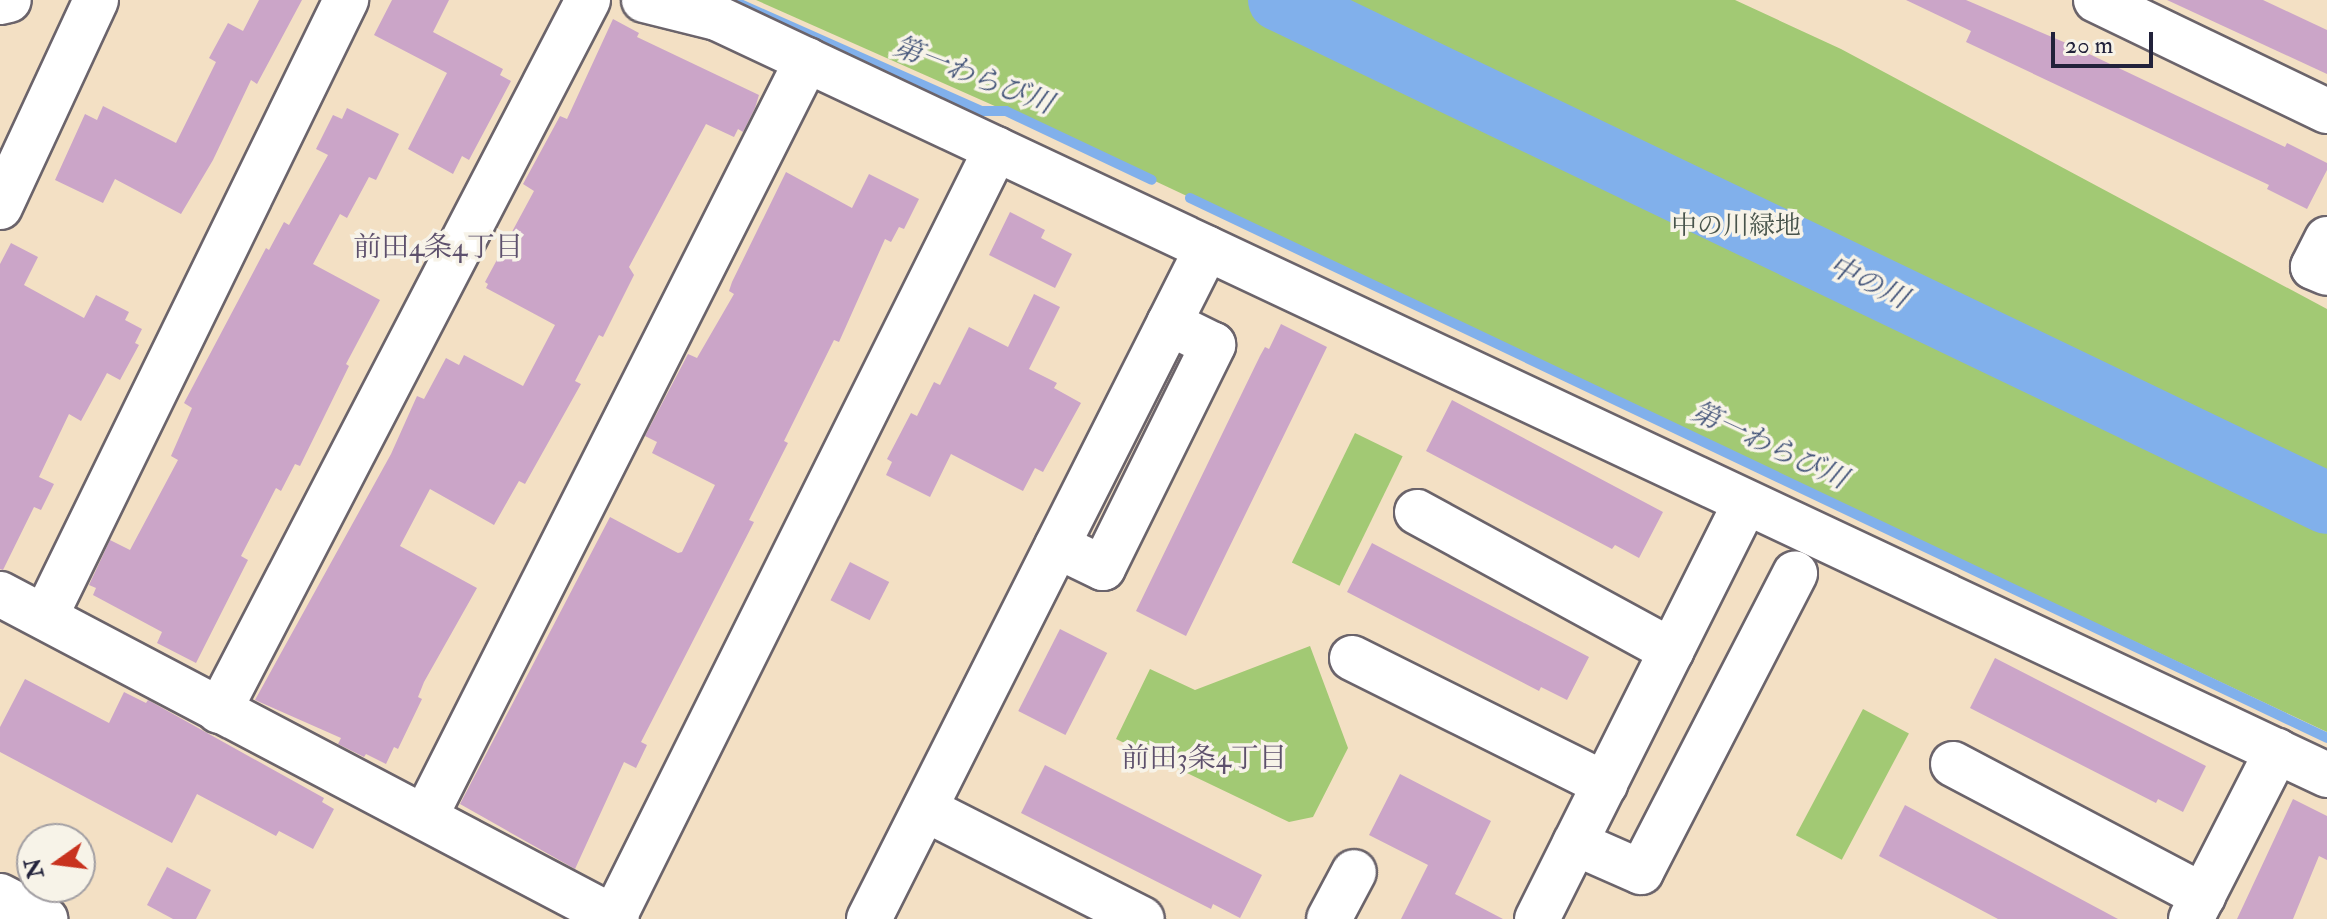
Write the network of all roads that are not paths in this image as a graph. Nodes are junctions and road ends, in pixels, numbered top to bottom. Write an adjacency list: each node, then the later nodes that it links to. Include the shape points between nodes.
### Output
1 (9, 0): 7 (street)
2 (96, 0): 11 (street)
3 (346, 0): 19 (street)
4 (588, 0): 22 (street)
5 (644, 0): 8 (street, via 717,18)
6 (2096, 0): 9 (street)
7 (0, 2)
8 (807, 60): 10 (street); 28 (street)
9 (2327, 111)
10 (996, 149): 13 (street); 33 (street)
11 (0, 207)
12 (2327, 239): 14 (street, via 2313,267)
13 (1207, 248): 15 (street); 27 (street)
14 (2327, 273)
15 (1746, 502): 20 (street); 23 (street)
16 (1417, 512): 20 (street)
17 (1795, 573): 29 (street, via 1641,872)
18 (0, 594): 19 (street)
19 (45, 617): 22 (street)
20 (1672, 651): 26 (street)
21 (1352, 658): 26 (street)
22 (219, 711): 28 (street)
23 (2277, 751): 25 (street); 32 (street)
24 (1953, 764): 32 (street)
25 (2327, 775)
26 (1605, 784): 29 (street)
27 (925, 809): 35 (street); 36 (street)
28 (425, 817): 33 (street)
29 (1575, 843): 38 (street)
30 (1354, 872): 37 (street)
31 (0, 896): 34 (street)
32 (2197, 907)
33 (615, 918)
34 (45, 919)
35 (869, 919)
36 (1142, 919)
37 (1329, 919)
38 (1537, 919)

